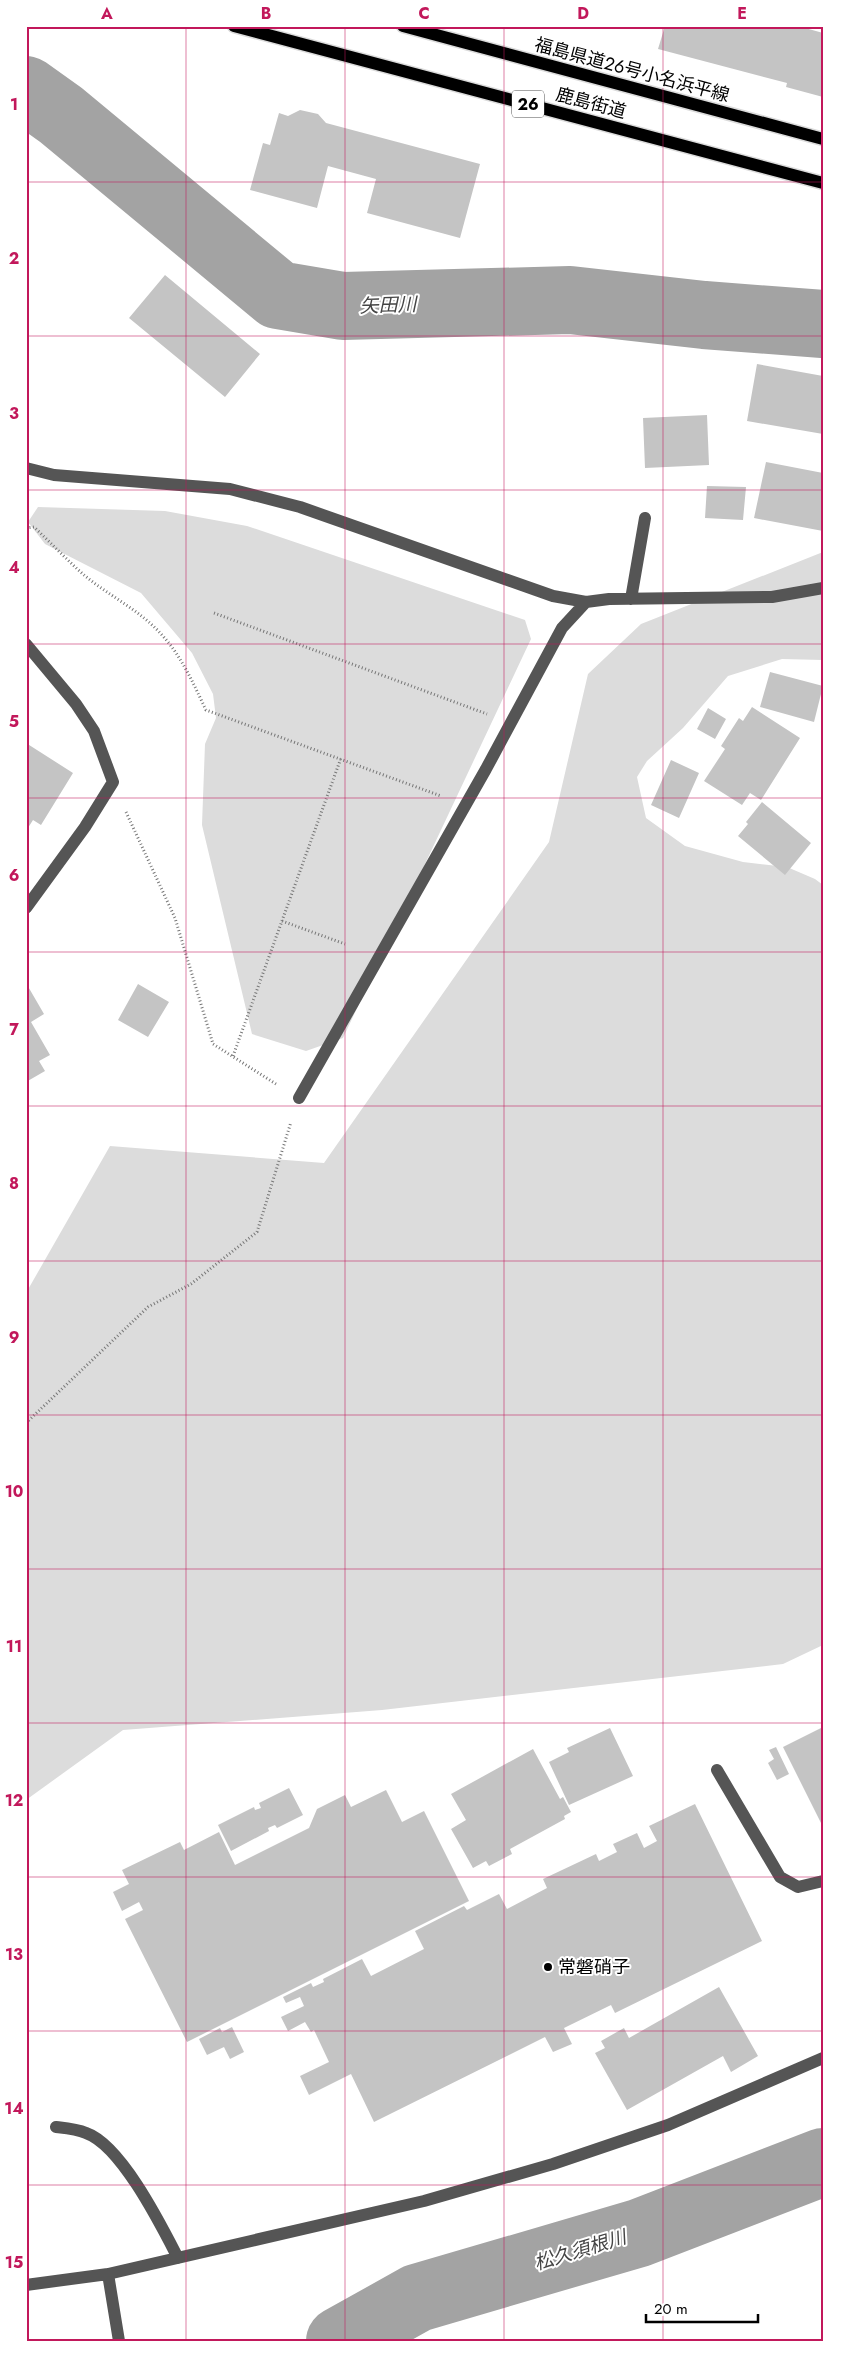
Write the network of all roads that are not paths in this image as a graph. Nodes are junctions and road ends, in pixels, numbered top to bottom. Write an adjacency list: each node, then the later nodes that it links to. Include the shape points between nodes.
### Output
1 (234, 26): 4 (main road, 鹿島街道 / 26)
2 (403, 26): 3 (main road, 福島県道26号小名浜平線 / 26)
3 (823, 139)
4 (823, 182)
5 (26, 468): 9 (street, via 54,476 230,489 300,507 553,596)
6 (645, 518): 8 (street)
7 (823, 588): 8 (street, via 772,597)
8 (631, 600): 9 (street)
9 (586, 602): 12 (street, via 562,628)
10 (26, 644): 11 (street, via 94,731 113,782 85,827)
11 (26, 908)
12 (299, 1098)
13 (717, 1770): 14 (street, via 780,1876 798,1887)
14 (823, 1881)
15 (823, 2058): 17 (street, via 668,2125 553,2164 424,2201)
16 (56, 2126): 17 (street, via 87,2133 112,2152 140,2190)
17 (178, 2258): 18 (street)
18 (108, 2274): 19 (street); 20 (street)
19 (26, 2285)
20 (119, 2341)

